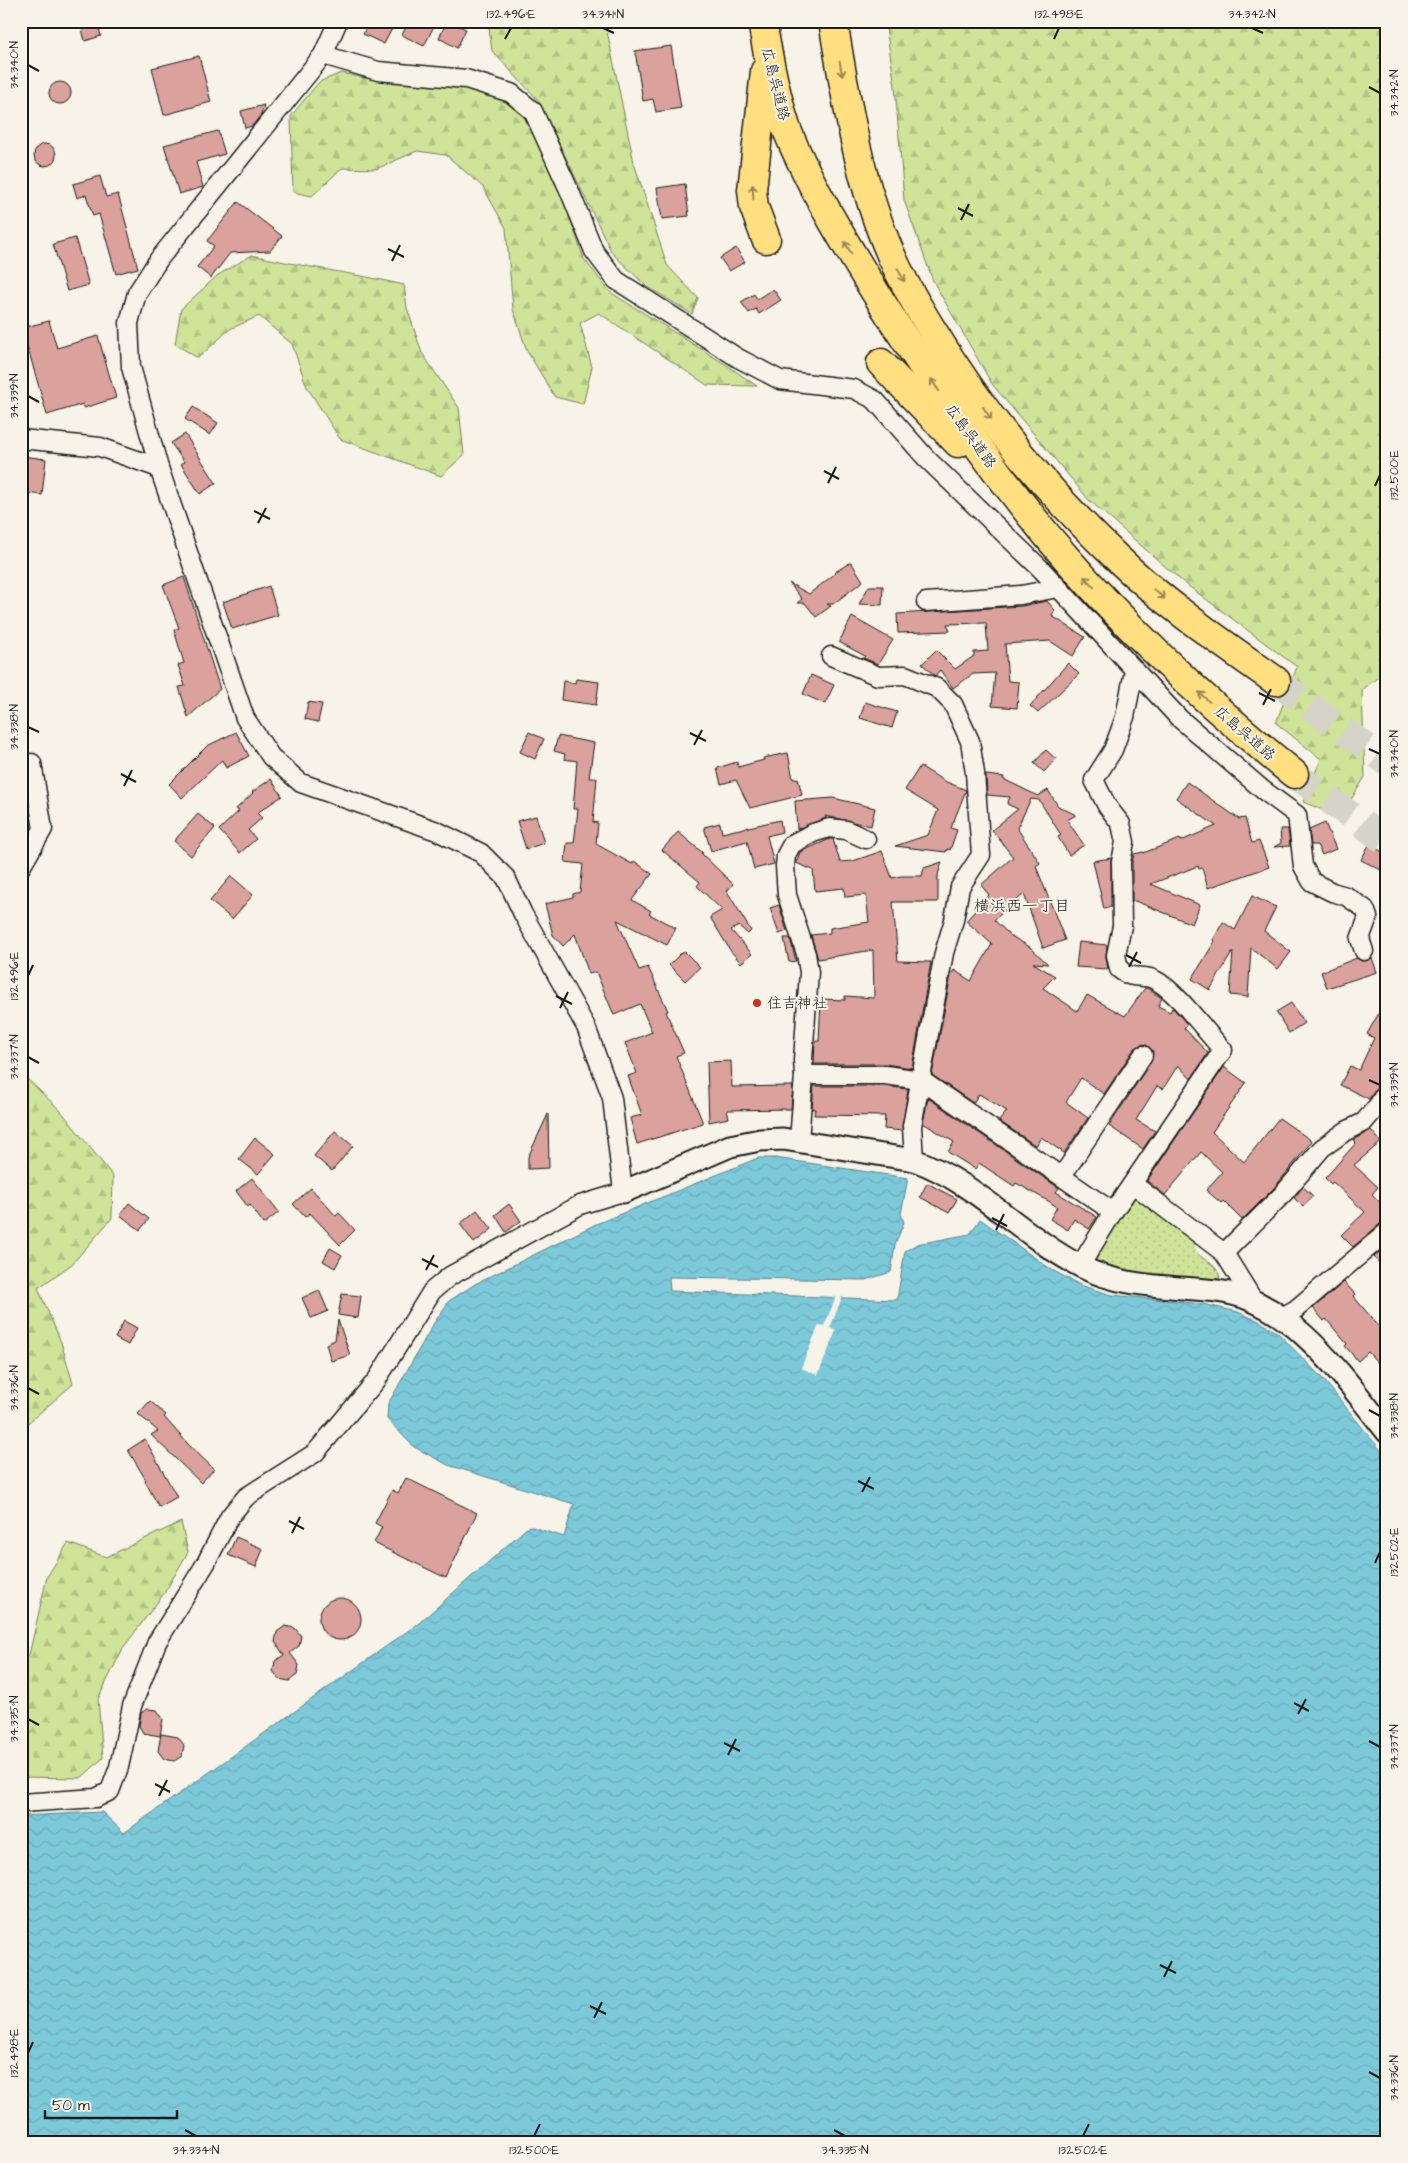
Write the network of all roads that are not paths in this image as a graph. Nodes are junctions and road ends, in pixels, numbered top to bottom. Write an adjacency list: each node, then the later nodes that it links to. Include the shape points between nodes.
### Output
1 (338, 21): 5 (street)
2 (762, 21): 4 (highway, 広島呉道路)
3 (833, 21): 15 (highway, 広島呉道路, one-way to 15, via 861,166 874,211 900,274 948,356 996,427 1116,558 1186,617)
4 (767, 53): 6 (highway, one-way to 4, via 754,207 752,190); 10 (highway, 広島呉道路, one-way to 4, via 966,430 856,262 787,129)
5 (323, 55): 9 (street, via 159,259 137,293 129,323 132,367); 11 (street, via 378,71 466,79 511,93 533,111 594,251 616,280 738,358 780,380 854,389 875,400 926,458)
6 (766, 239)
7 (881, 363): 10 (highway)
8 (21, 439): 9 (street, via 100,447)
9 (159, 468): 29 (street, via 245,718 271,757 301,783 438,831 481,853 506,878 586,1027 612,1098)
10 (1068, 561): 17 (highway, 広島呉道路, one-way to 10, via 1188,682)
11 (1058, 588): 12 (street, via 1021,595); 14 (street)
12 (926, 602)
13 (831, 656): 23 (street, via 878,676 905,675 937,688 953,704 970,741 981,855 960,887 944,953)
14 (1134, 671): 20 (street, via 1179,718 1297,815 1303,866 1312,882 1346,896 1365,909 1368,917 1360,939); 28 (street, via 1125,717 1113,750 1094,780 1107,806 1121,824 1125,842 1121,862 1122,926 1116,955 1119,969 1127,976 1154,979 1170,990 1223,1050)
15 (1276, 681)
16 (32, 763): 19 (street, via 43,829)
17 (1294, 774)
18 (866, 839): 22 (street, via 846,830 829,828 792,844 786,855 787,896 809,972)
19 (21, 867)
20 (1364, 951)
21 (1143, 1055): 27 (street)
22 (804, 1075): 23 (street, via 885,1075); 25 (street)
23 (921, 1080): 26 (street, via 912,1126); 27 (street)
24 (1387, 1090): 32 (street, via 1364,1122 1322,1148)
25 (799, 1141): 26 (street); 29 (street, via 783,1138 730,1146)
26 (914, 1160): 33 (street, via 954,1180)
27 (1062, 1176): 30 (street)
28 (1133, 1184): 30 (street); 32 (street)
29 (623, 1192): 37 (street, via 580,1205 450,1276 432,1290 376,1381 315,1453 246,1497 230,1516 157,1642 132,1706 119,1767 110,1791 96,1798)
30 (1114, 1212): 33 (street)
31 (1387, 1232): 35 (street, via 1296,1309)
32 (1224, 1253): 34 (street)
33 (1080, 1266): 34 (street, via 1110,1278)
34 (1252, 1298): 35 (street)
35 (1282, 1317): 36 (street, via 1307,1338 1344,1378)
36 (1387, 1432)
37 (21, 1803)

